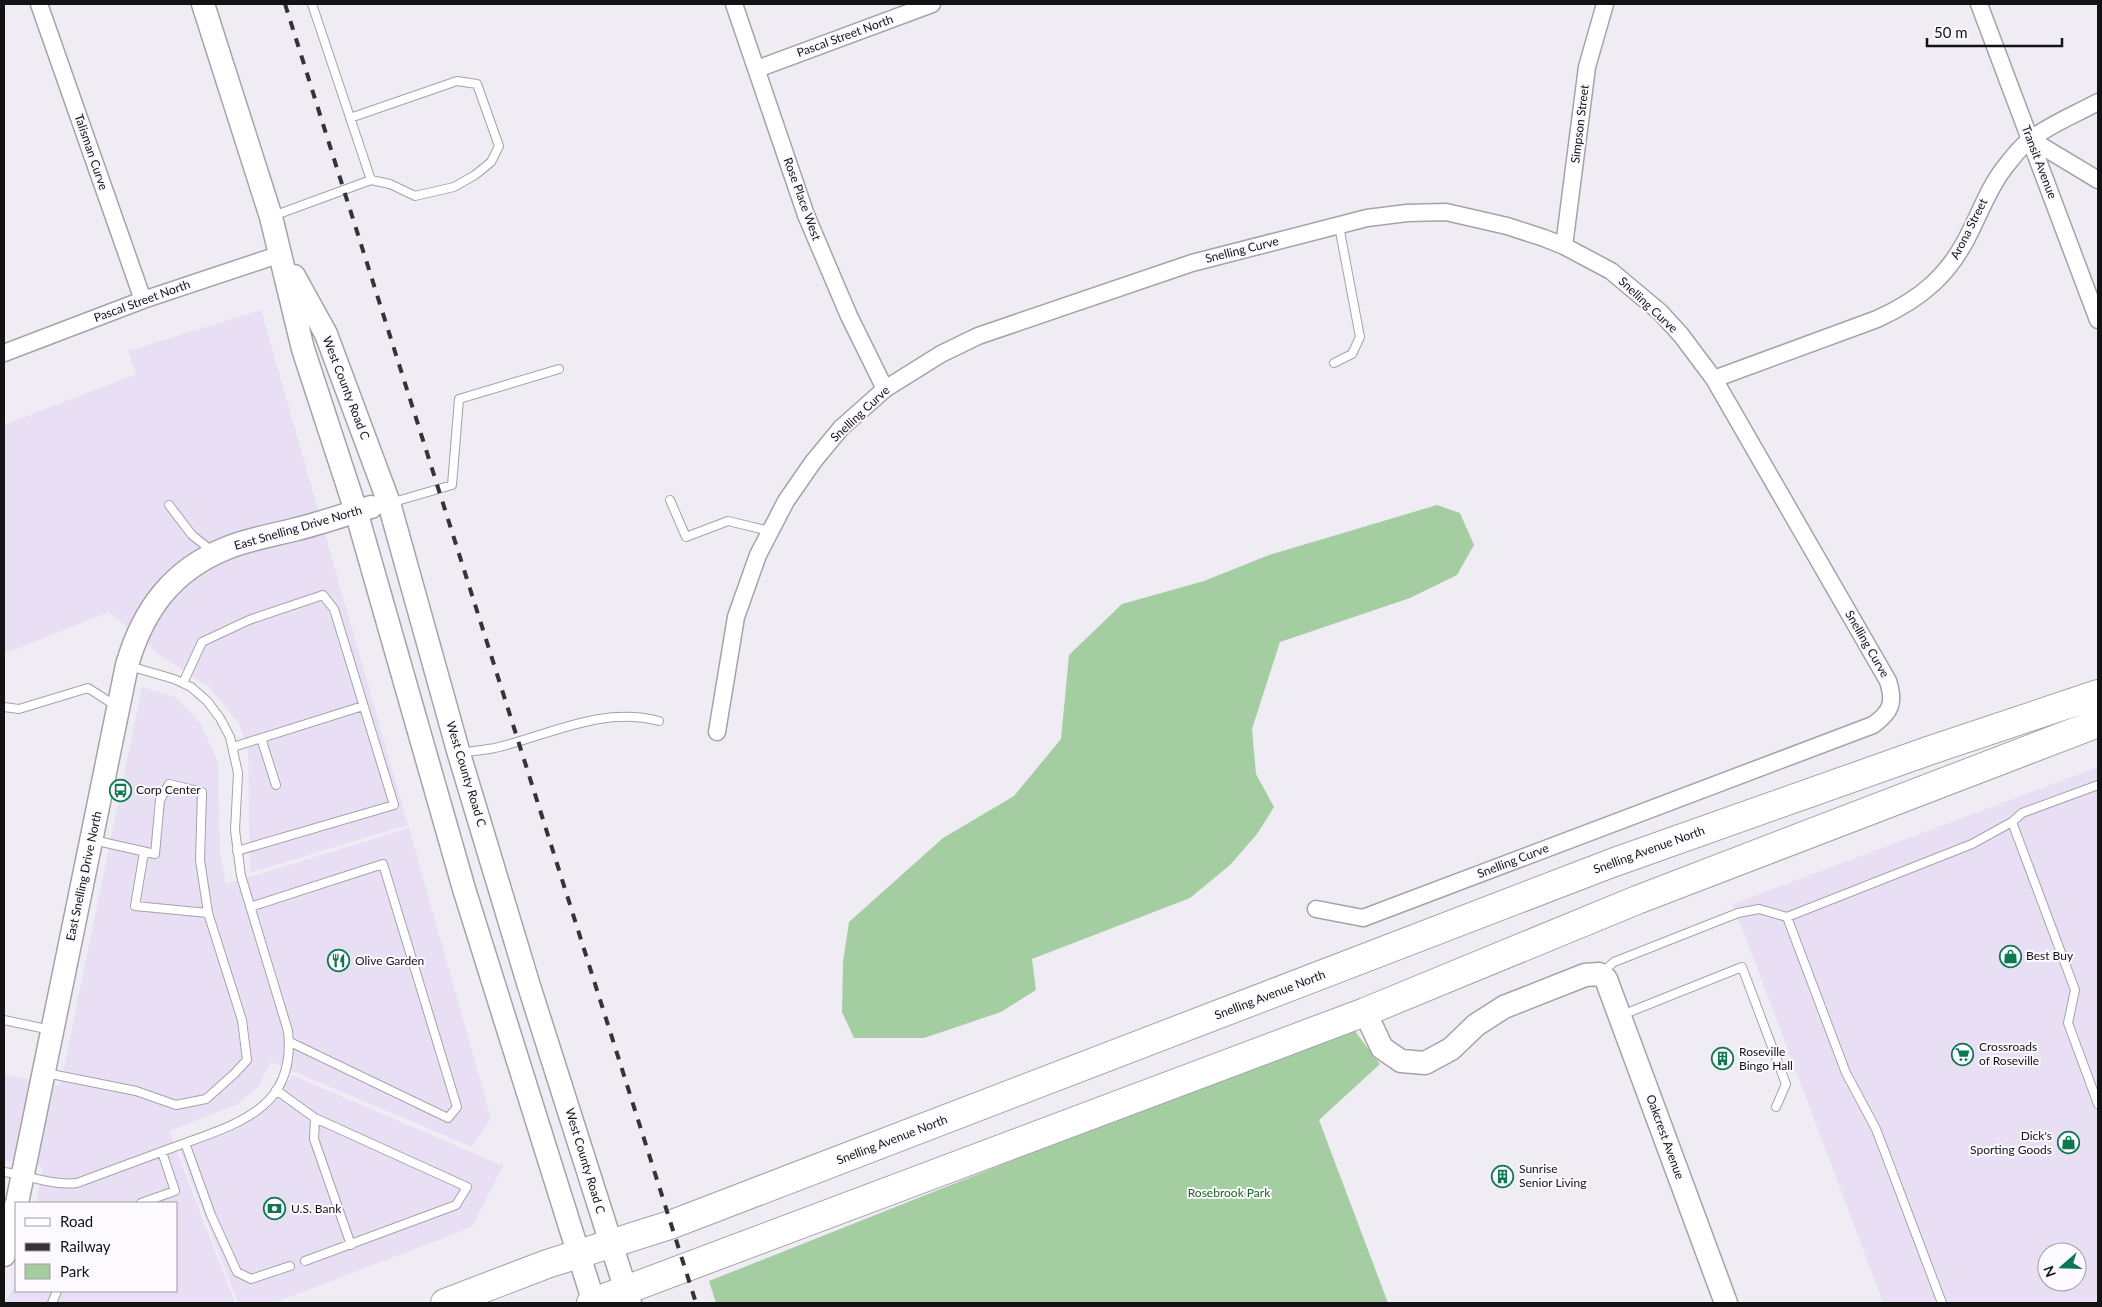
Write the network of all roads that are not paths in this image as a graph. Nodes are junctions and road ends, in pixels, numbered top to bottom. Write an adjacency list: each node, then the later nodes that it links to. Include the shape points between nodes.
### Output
1 (39, 4): 18 (street, Talisman Curve)
2 (203, 4): 14 (main road, West County Road C)
3 (312, 4): 10 (lane)
4 (734, 4): 8 (street, Rose Place West)
5 (932, 4): 8 (street, Pascal Street North)
6 (1605, 4): 16 (street, Simpson Street, via 1587,67)
7 (1979, 4): 11 (street, Transit Avenue)
8 (757, 69): 24 (street, Rose Place West, via 806,215)
9 (2098, 102): 11 (street, Arona Street)
10 (350, 118): 12 (lane); 12 (lane, via 457,81 477,84 499,146 491,162 454,187 415,196 390,184)
11 (2030, 139): 13 (street); 19 (street, Transit Avenue); 23 (street, Arona Street, via 1990,188 1960,253 1924,293 1877,320)
12 (371, 180): 14 (lane)
13 (2098, 180)
14 (271, 217): 17 (main road, West County Road C)
15 (1339, 226): 16 (street, Snelling Curve, via 1367,218 1446,212 1507,226); 21 (lane, via 1360,337 1352,354); 24 (street, Snelling Curve, via 1192,263 978,336)
16 (1564, 246): 23 (street, Snelling Curve, via 1611,271 1636,291 1681,335)
17 (281, 254): 18 (street, Pascal Street North); 26 (main road, West County Road C, via 326,334); 28 (main road, West County Road C, via 303,349)
18 (143, 300): 20 (street, Pascal Street North)
19 (2098, 320)
20 (4, 353)
21 (1334, 363)
22 (559, 368): 26 (lane, via 459,398 452,485)
23 (1714, 379): 55 (street, Snelling Curve, via 1888,681 1893,694 1887,713 1873,725 1363,918)
24 (884, 389): 29 (street, Snelling Curve, via 841,428 812,462)
25 (670, 500): 29 (lane, via 686,536 728,521)
26 (388, 503): 28 (main road, East Snelling Drive North); 47 (main road, West County Road C)
27 (169, 505): 30 (lane, via 192,535)
28 (356, 511): 30 (main road, East Snelling Drive North); 40 (main road, West County Road C)
29 (770, 531): 41 (street, Snelling Curve, via 736,617)
30 (215, 554): 31 (main road, East Snelling Drive North, via 181,575 163,593 147,614 134,640)
31 (127, 665): 33 (lane); 37 (main road, East Snelling Drive North)
32 (2098, 673): 46 (highway)
33 (183, 683): 35 (lane, via 202,642 249,620 323,595 334,609); 45 (lane, via 208,701)
34 (2098, 694): 46 (highway, Snelling Avenue North)
35 (363, 706): 44 (lane); 52 (lane, via 394,805)
36 (4, 707): 37 (lane, via 19,709 88,688)
37 (118, 708): 51 (main road, East Snelling Drive North)
38 (659, 721): 47 (lane, via 608,717 564,726 495,748)
39 (2098, 723): 43 (highway)
40 (418, 728): 47 (main road, via 437,745); 77 (main road, West County Road C, via 464,889)
41 (717, 732)
42 (2098, 732): 43 (highway)
43 (2066, 735): 59 (highway, via 1637,900)
44 (261, 738): 45 (lane); 49 (lane)
45 (233, 747): 52 (lane, via 238,774)
46 (1928, 751): 75 (highway, Snelling Avenue North, via 1612,863 670,1225)
47 (459, 754): 75 (main road, West County Road C)
48 (2098, 784): 50 (lane, via 2022,813)
49 (276, 786)
50 (2012, 822): 57 (lane, via 1972,844); 66 (lane, via 2075,990 2068,1023)
51 (92, 840): 53 (lane); 62 (main road, East Snelling Drive North)
52 (237, 851): 54 (lane)
53 (144, 852): 56 (lane, via 135,906); 56 (lane, via 155,854 160,800 169,784 202,792 200,860)
54 (250, 907): 63 (lane); 63 (lane, via 383,864 457,1107 448,1118)
55 (1316, 909)
56 (208, 913): 64 (lane, via 242,1020 247,1060 234,1074 206,1099 176,1106 136,1091)
57 (1787, 917): 58 (lane, via 1759,909 1738,912 1614,962); 85 (lane, via 1846,1073 1876,1130)
58 (1599, 974): 59 (main road, via 1585,975 1504,1007 1476,1025 1451,1049 1425,1063 1401,1061 1382,1048); 60 (main road, Oakcrest Avenue, via 1606,979)
59 (1365, 1012): 81 (highway)
60 (1620, 1016): 67 (lane, via 1742,966 1786,1084); 84 (main road, Oakcrest Avenue)
61 (4, 1020): 62 (lane)
62 (53, 1031): 64 (main road, East Snelling Drive North)
63 (290, 1042): 65 (lane, via 288,1068)
64 (44, 1073): 71 (main road, East Snelling Drive North)
65 (276, 1090): 68 (lane); 69 (lane, via 270,1100 242,1122)
66 (2098, 1104)
67 (1776, 1107)
68 (315, 1118): 76 (lane, via 314,1139); 76 (lane, via 467,1187 456,1205)
69 (184, 1143): 70 (lane); 80 (lane, via 237,1272 251,1279)
70 (162, 1152): 71 (lane, via 77,1183 67,1184); 73 (lane, via 175,1191)
71 (14, 1173): 72 (main road, East Snelling Drive North)
72 (16, 1202)
73 (145, 1202)
74 (15, 1208): 78 (main road, East Snelling Drive North)
75 (610, 1244): 77 (highway, Snelling Avenue North); 81 (main road, West County Road C)
76 (351, 1245): 79 (lane)
77 (578, 1254): 82 (highway, Snelling Avenue North); 83 (main road, West County Road C)
78 (4, 1255)
79 (304, 1261)
80 (290, 1266)
81 (628, 1296): 83 (highway)
82 (446, 1303)
83 (593, 1303)
84 (1726, 1303)
85 (1942, 1303)

